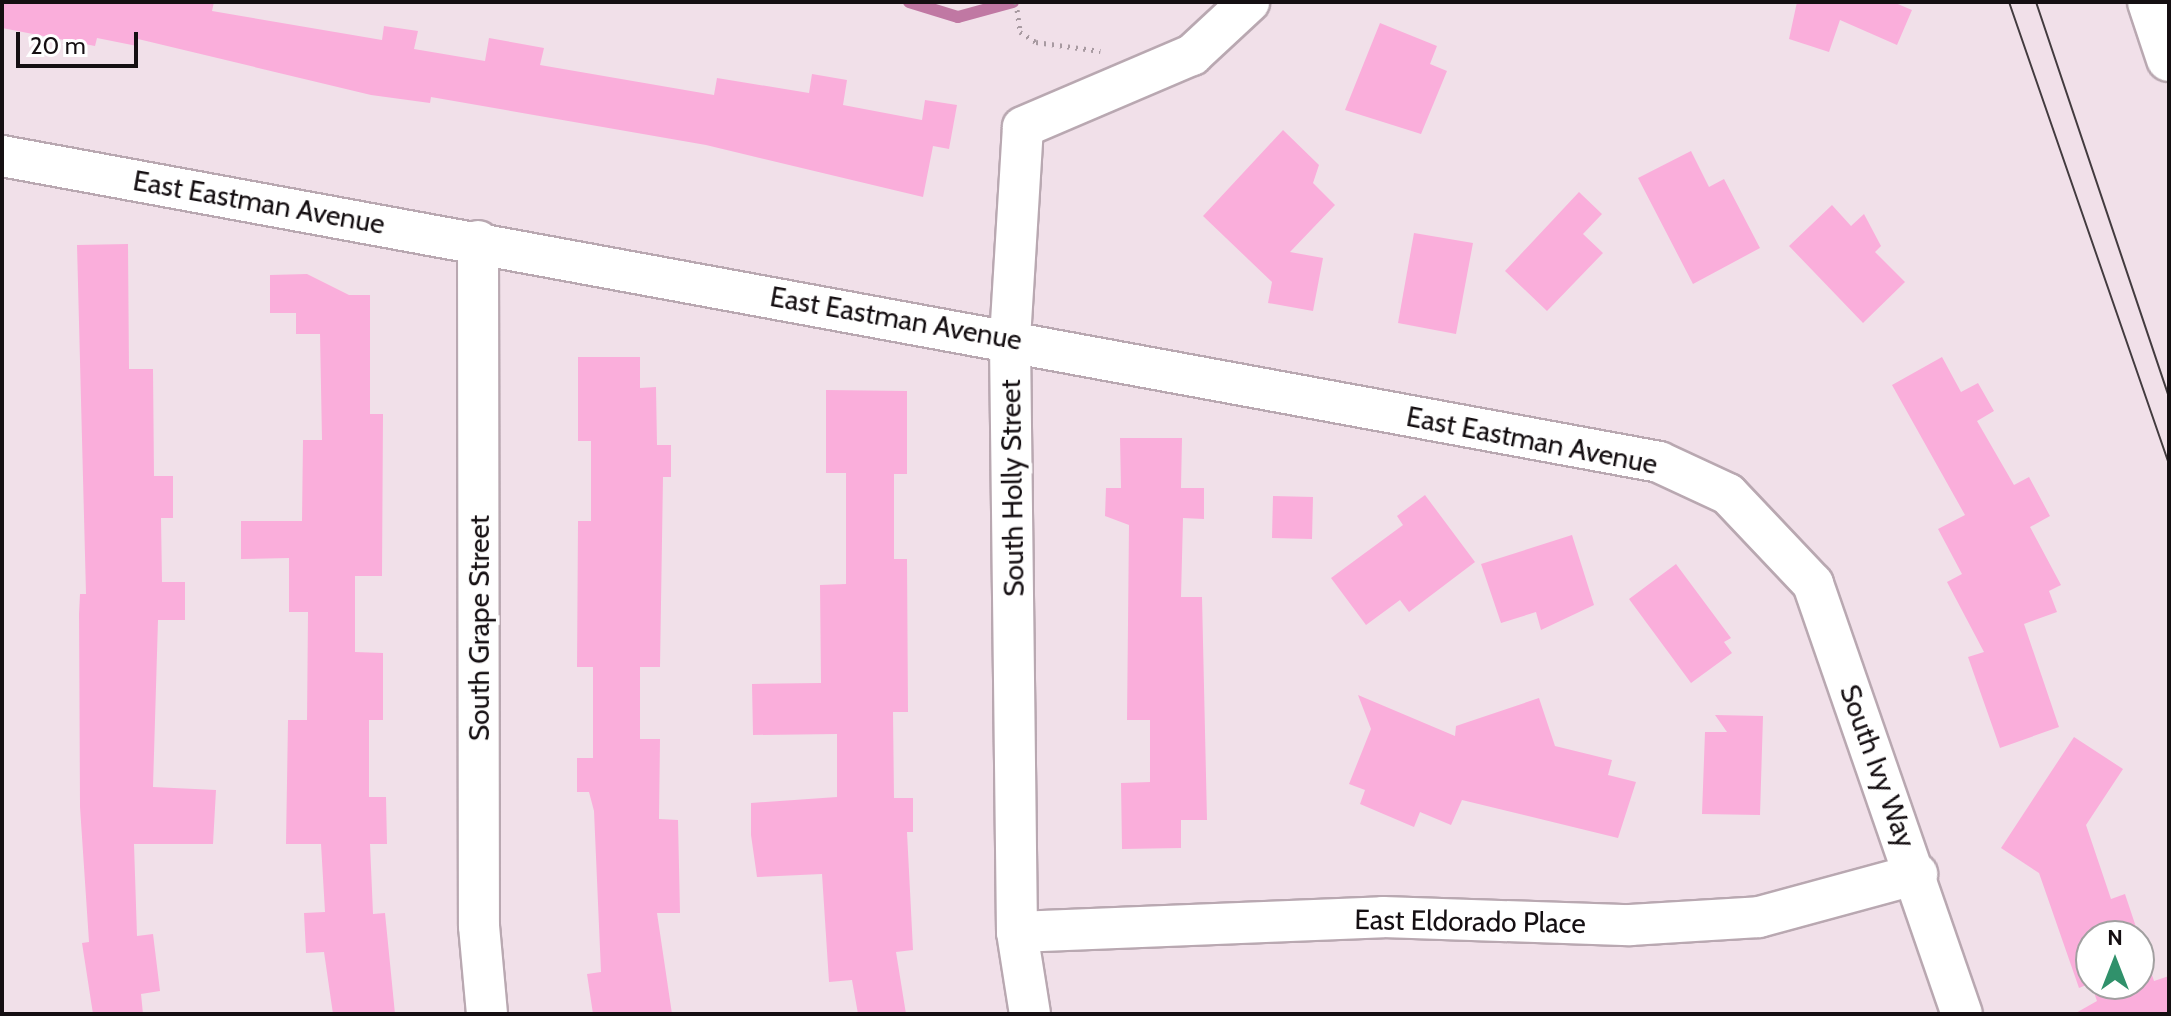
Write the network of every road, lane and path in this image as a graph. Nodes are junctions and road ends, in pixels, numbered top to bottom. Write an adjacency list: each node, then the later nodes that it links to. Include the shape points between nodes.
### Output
1 (1016, 2): 5 (path, via 1020,32 1036,42 1097,47)
2 (1249, 2): 5 (street, South Holly Street, via 1192,55)
3 (2150, 2): 4 (highway)
4 (2169, 59)
5 (1121, 90): 8 (street, South Holly Street, via 1023,127)
6 (2, 156): 7 (street, East Eastman Avenue)
7 (478, 241): 8 (street, East Eastman Avenue); 12 (street, South Grape Street, via 479,926)
8 (1010, 339): 9 (street, East Eastman Avenue, via 1659,462 1728,494); 11 (street, South Holly Street)
9 (1770, 532): 10 (street, South Ivy Way, via 1813,584)
10 (1917, 874): 11 (street, East Eldorado Place, via 1745,918 1630,925 1383,917); 14 (street, South Ivy Way)
11 (1017, 932): 13 (street, South Holly Street)
12 (487, 1014)
13 (1030, 1014)
14 (1962, 1014)

